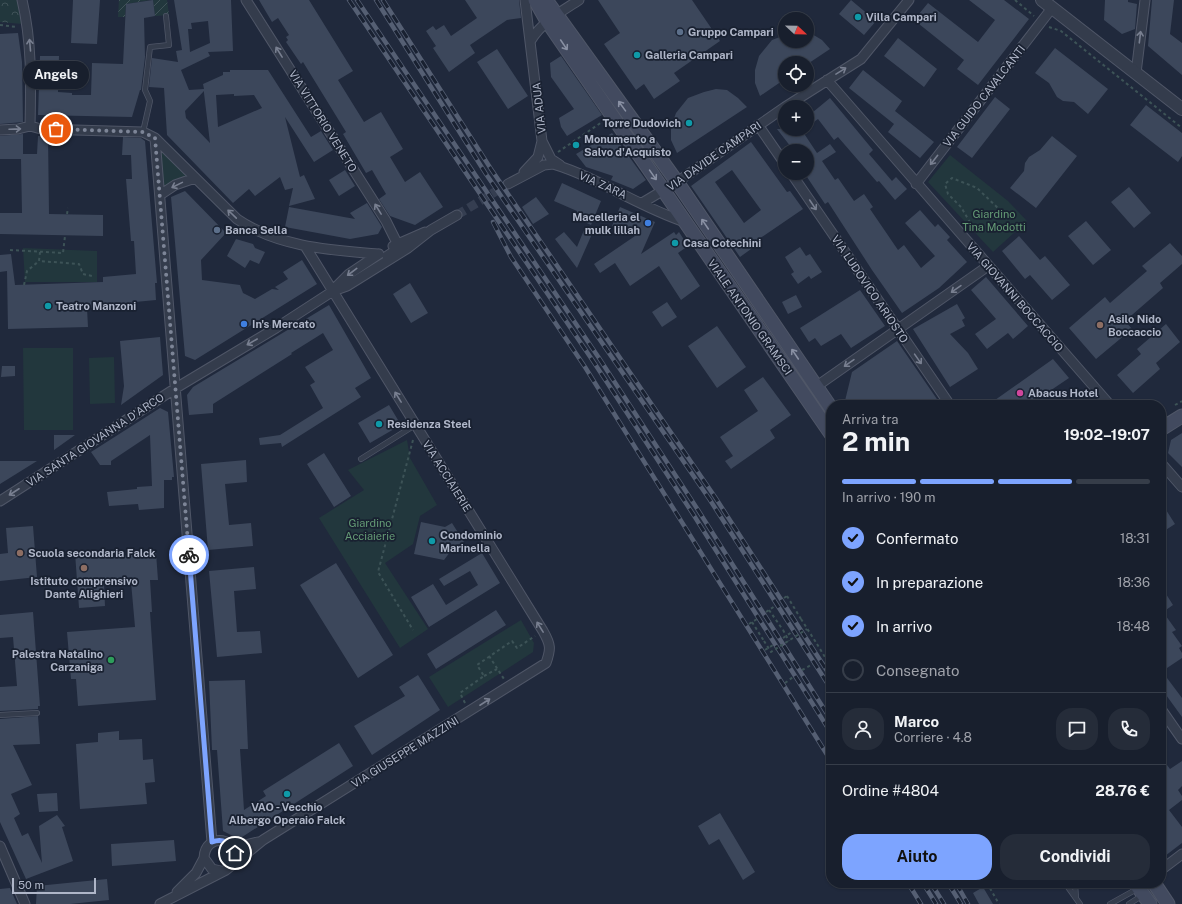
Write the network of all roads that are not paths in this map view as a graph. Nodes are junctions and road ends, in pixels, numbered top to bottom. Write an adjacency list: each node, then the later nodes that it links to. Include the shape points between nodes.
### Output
1 (22, 0): 20 (street, one-way to 1, via 31,58)
2 (246, 0): 39 (street, VIA VITTORIO VENETO, one-way to 2, via 386,221)
3 (525, 0): 13 (street, VIA ADUA)
4 (535, 0): 12 (main road, VIALE ANTONIO GRAMSCI)
5 (546, 0): 12 (main road, VIALE ANTONIO GRAMSCI)
6 (579, 0): 12 (street)
7 (909, 0): 15 (street, VIA DAVIDE CAMPARI, one-way to 7, via 861,59)
8 (1042, 0): 10 (street)
9 (1145, 0): 14 (street, one-way to 9)
10 (1052, 8): 14 (street); 32 (street, VIA GUIDO CAVALCANTI, one-way to 32)
11 (166, 16): 22 (lane, via 169,45 150,47 145,90 150,101)
12 (552, 18): 13 (street, via 538,28); 30 (main road, VIALE ANTONIO GRAMSCI, one-way to 12); 33 (main road, VIALE ANTONIO GRAMSCI, one-way to 33, via 612,116)
13 (531, 40): 24 (street, VIA ADUA)
14 (1136, 73): 17 (street)
15 (826, 80): 16 (street, VIA DAVIDE CAMPARI); 32 (street, VIA GIOVANNI BOCCACCIO)
16 (796, 100)
17 (1182, 109)
18 (778, 112): 19 (street, VIA DAVIDE CAMPARI)
19 (758, 125): 25 (street); 30 (street, VIA DAVIDE CAMPARI)
20 (30, 126): 21 (street, one-way to 20); 22 (street, via 41,129)
21 (0, 130)
22 (143, 132): 23 (street)
23 (155, 138): 28 (street); 34 (street)
24 (542, 142): 26 (street, VIA ADUA, via 550,157); 27 (street, via 538,157)
25 (778, 154)
26 (564, 168): 27 (street, via 553,164 544,165); 35 (street, VIA ZARA)
27 (518, 177): 31 (street)
28 (195, 178): 34 (street, one-way to 34, via 175,185); 40 (street, one-way to 28, via 277,239 249,227 237,219)
29 (796, 180): 45 (street, VIA LUDOVICO ARIOSTO, one-way to 45)
30 (677, 182): 33 (street, VIA DAVIDE CAMPARI); 46 (main road, VIALE ANTONIO GRAMSCI, one-way to 30)
31 (508, 184)
32 (916, 184): 42 (street, VIA GIOVANNI BOCCACCIO)
33 (664, 191): 35 (street); 37 (main road, VIALE ANTONIO GRAMSCI)
34 (160, 195): 47 (street)
35 (642, 203): 37 (street, VIA ZARA, via 668,217)
36 (456, 215): 38 (street)
37 (685, 222): 54 (main road, VIALE ANTONIO GRAMSCI)
38 (431, 230): 39 (street); 43 (street)
39 (397, 243): 41 (street); 43 (street, via 394,252 375,262)
40 (305, 246): 41 (street); 44 (street, VIA ACCIAIERIE)
41 (378, 254): 44 (street, one-way to 44, via 349,274)
42 (988, 266): 45 (street, one-way to 45); 49 (street, VIA GIOVANNI BOCCACCIO)
43 (372, 271): 44 (street)
44 (333, 291): 47 (street, VIA SANTA GIOVANNA D'ARCO, one-way to 47); 52 (street, VIA ACCIAIERIE, one-way to 44)
45 (897, 329): 46 (street, one-way to 46); 48 (street, VIA LUDOVICO ARIOSTO, one-way to 48)
46 (816, 386): 50 (main road, VIALE ANTONIO GRAMSCI)
47 (176, 388): 58 (street, VIA SANTA GIOVANNA D'ARCO, one-way to 58); 65 (street)
48 (947, 400)
49 (1106, 400)
50 (826, 401)
51 (1182, 416): 53 (main road)
52 (415, 425): 55 (lane); 59 (street, VIA ACCIAIERIE, one-way to 52, via 550,650 548,640)
53 (1166, 425)
54 (826, 427)
55 (361, 459)
56 (1166, 469): 57 (street)
57 (1182, 487)
58 (0, 501)
59 (546, 663): 64 (street, VIA GIUSEPPE MAZZINI, one-way to 59)
60 (37, 713): 61 (lane)
61 (0, 715)
62 (1166, 716): 63 (street)
63 (1182, 739)
64 (263, 840): 67 (street, VIA GIUSEPPE MAZZINI); 70 (street, VIA GIUSEPPE MAZZINI)
65 (212, 842): 67 (street, via 221,840); 69 (street, VIA GIUSEPPE MAZZINI, via 206,849)
66 (0, 846): 79 (street)
67 (233, 848): 70 (street)
68 (1182, 854): 71 (street)
69 (204, 858): 72 (street, via 212,869); 77 (street, VIA GIUSEPPE MAZZINI, via 196,873)
70 (234, 863): 72 (street, VIA GIUSEPPE MAZZINI)
71 (1166, 866)
72 (221, 871): 77 (street, VIA GIUSEPPE MAZZINI)
73 (1068, 888): 78 (lane)
74 (1075, 888): 78 (lane)
75 (1157, 888): 84 (main road)
76 (1142, 890): 82 (lane); 83 (lane)
77 (172, 897): 80 (street, VIA GIUSEPPE MAZZINI)
78 (1076, 900): 81 (lane)
79 (25, 904)
80 (160, 904)
81 (1080, 904)
82 (1110, 904)
83 (1129, 904)
84 (1168, 904)

